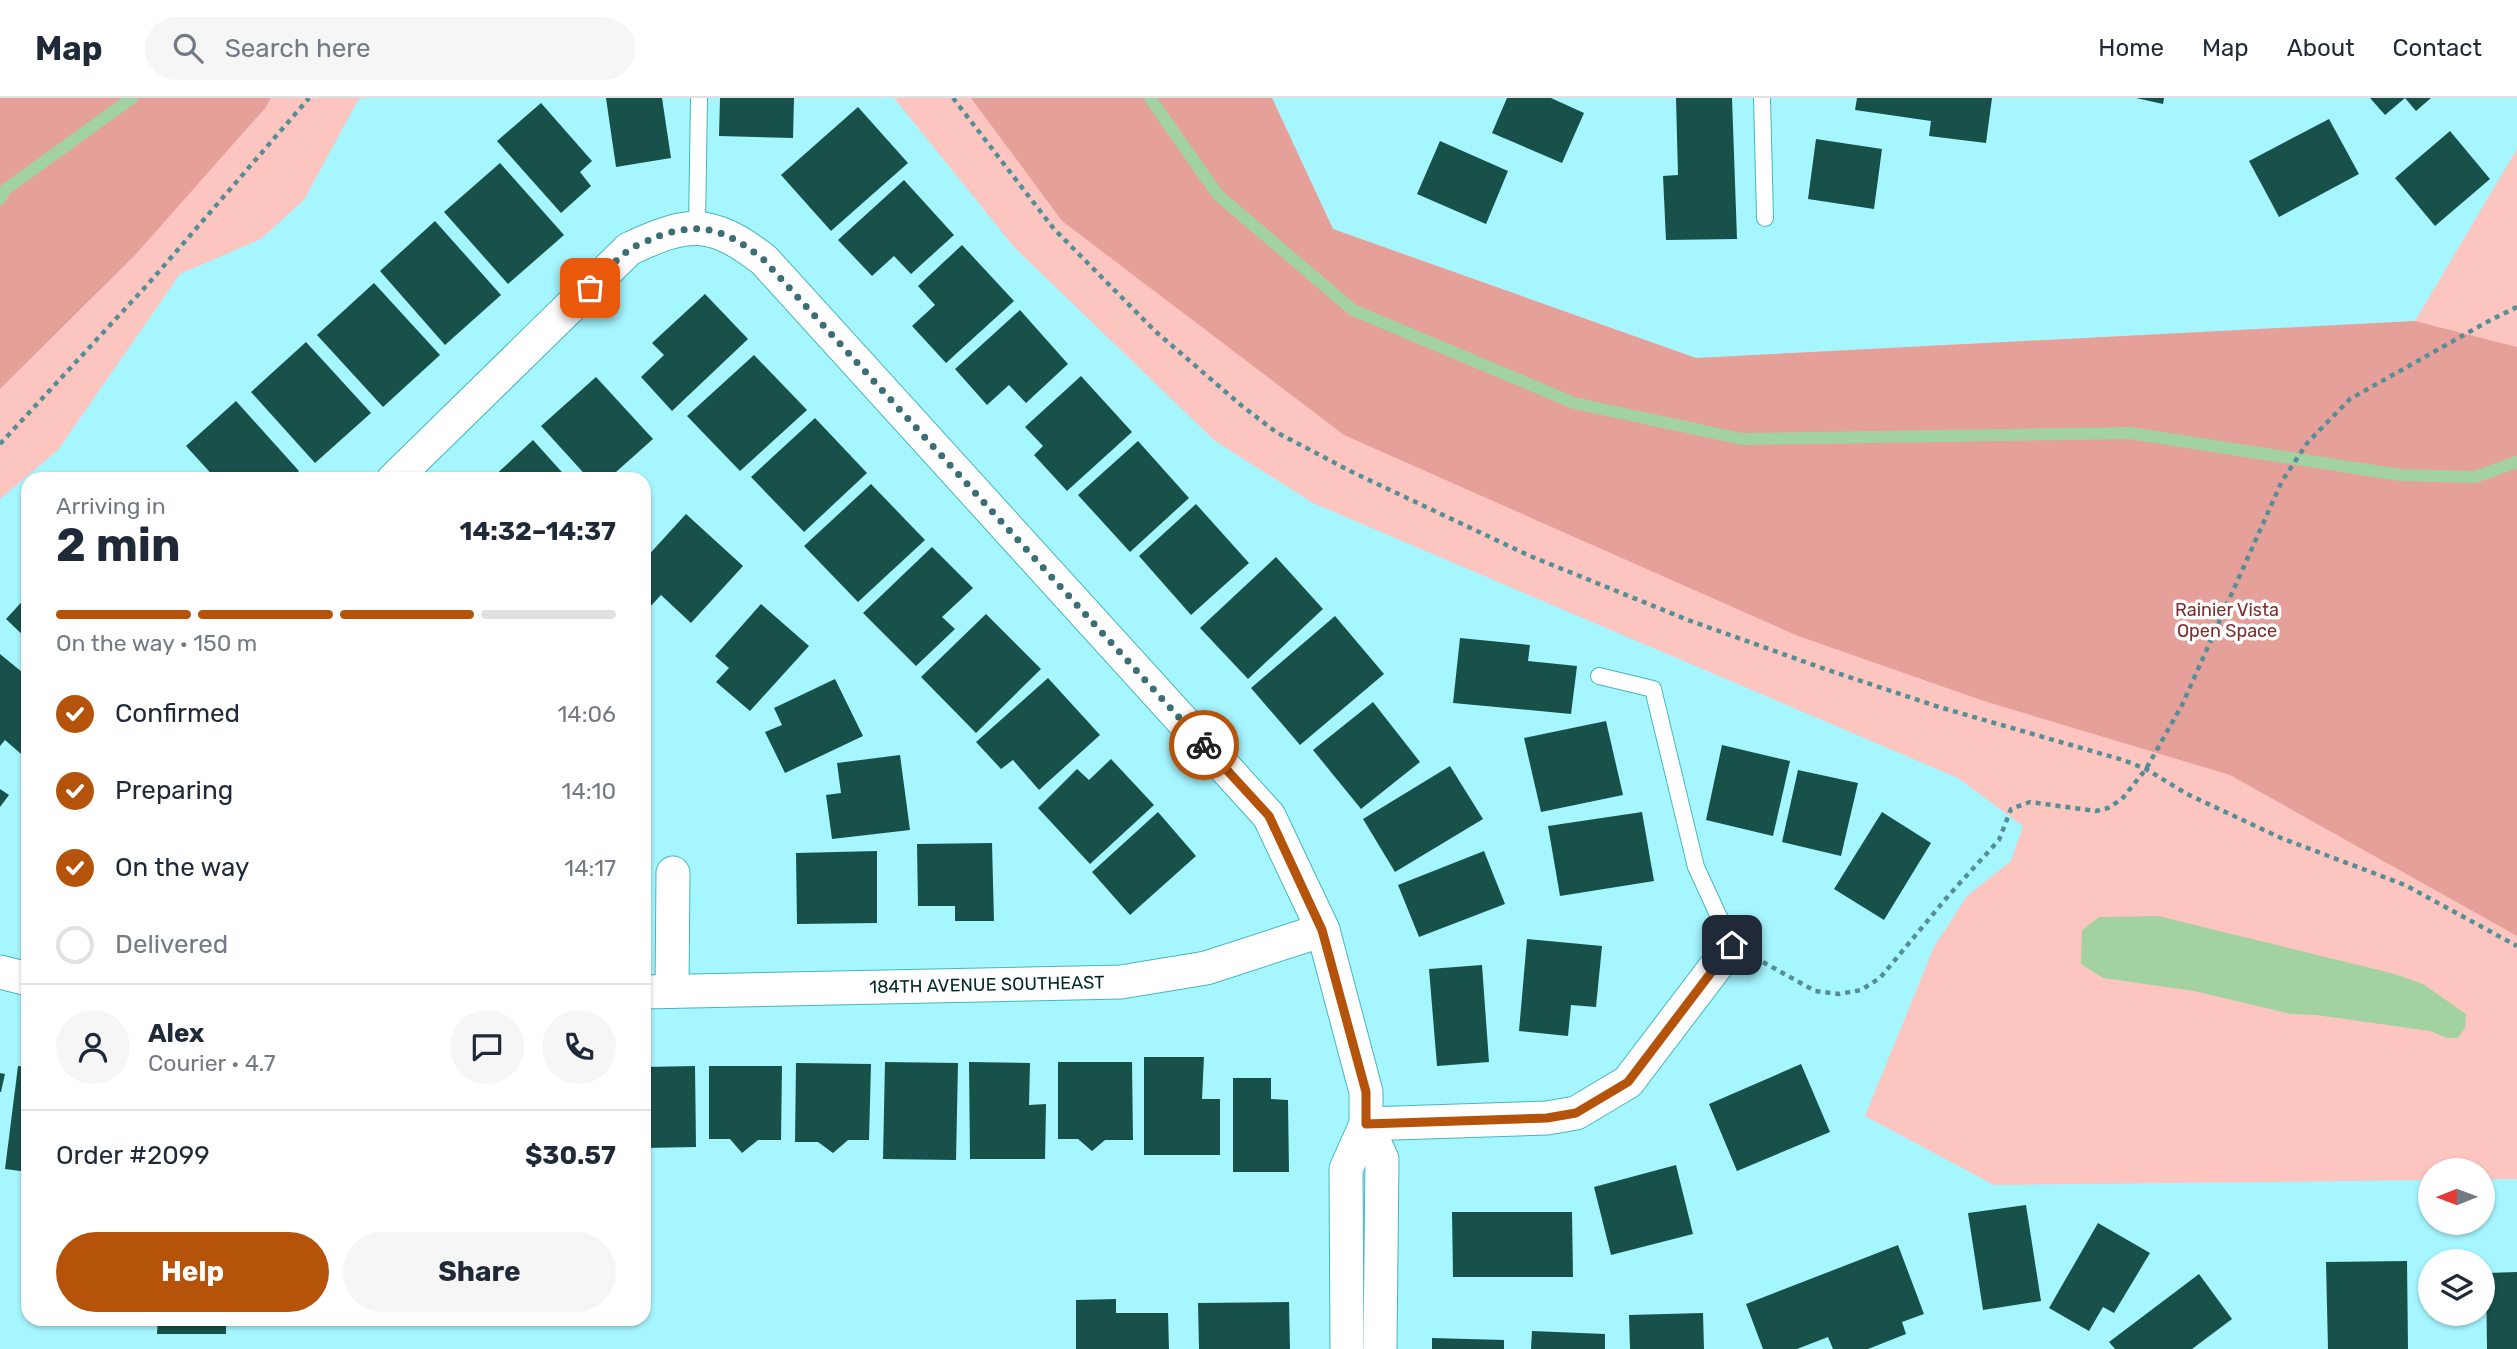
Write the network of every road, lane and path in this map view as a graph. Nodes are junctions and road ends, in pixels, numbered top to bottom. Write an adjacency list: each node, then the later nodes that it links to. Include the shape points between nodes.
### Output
1 (309, 98): 8 (path, via 149,283)
2 (699, 98): 6 (lane)
3 (953, 98): 11 (path, via 1054,229 1155,331 1276,432 1560,570 1688,620 1939,707)
4 (1762, 98): 5 (lane)
5 (1765, 218)
6 (697, 228): 9 (street, via 675,230 629,249); 13 (street, via 722,232 764,260 1269,816)
7 (2517, 307): 11 (path, via 2350,399 2308,442 2282,481 2182,705)
8 (0, 444)
9 (401, 472)
10 (1599, 676): 14 (lane, via 1653,690 1696,867)
11 (2146, 769): 14 (path, via 2122,799 2108,808 2085,811 2029,802 2011,809 1999,840 1880,978 1861,990 1839,994 1815,991); 15 (path, via 2187,794 2281,838 2405,885)
12 (673, 873): 16 (street)
13 (1322, 930): 16 (street, 184TH AVENUE SOUTHEAST, via 1206,968 1121,982); 17 (street, via 1366,1092)
14 (1732, 945): 17 (street, via 1628,1082 1576,1113)
15 (2517, 946)
16 (658, 991)
17 (1366, 1124): 18 (street, via 1346,1169); 19 (street, via 1382,1159)
18 (1347, 1349)
19 (1380, 1349)

